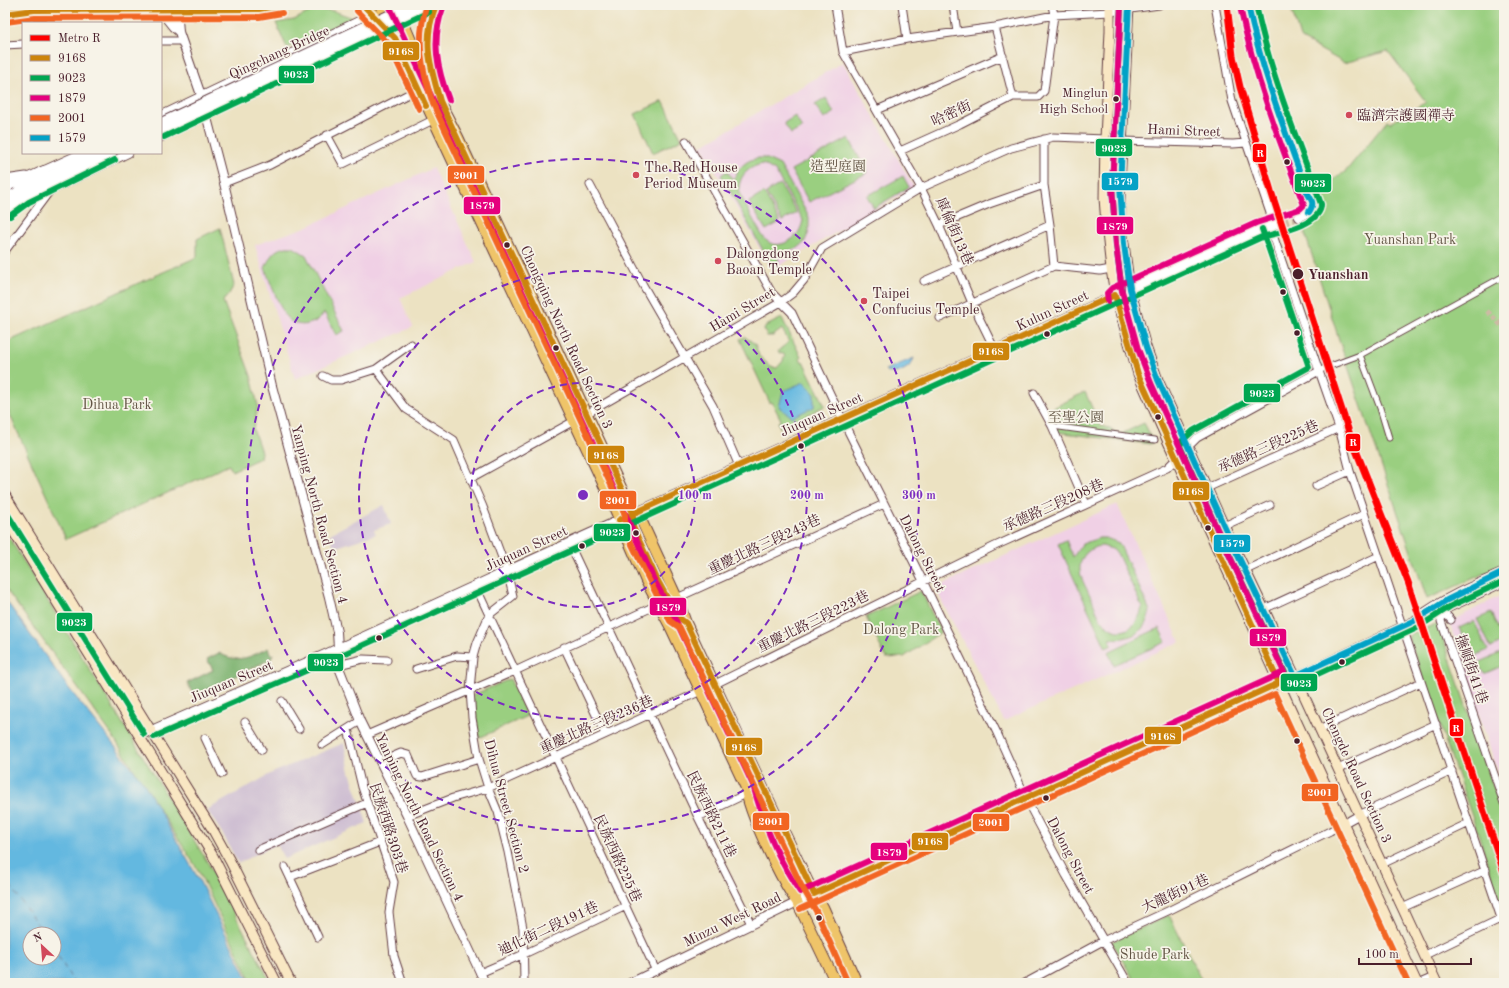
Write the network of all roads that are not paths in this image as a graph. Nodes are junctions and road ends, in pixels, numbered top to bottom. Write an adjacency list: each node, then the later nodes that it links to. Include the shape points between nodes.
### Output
1 (80, 5): 17 (highway, bridge)
2 (156, 5): 23 (street, Yanping North Road Section 4)
3 (169, 5): 23 (street, Yanping North Road Section 4, via 179,23)
4 (281, 5): 17 (highway, bridge, via 259,9)
5 (380, 5): 28 (main road, Chongqing North Road Section 3)
6 (396, 5): 36 (main road, Chongqing North Road Section 3, via 425,74)
7 (408, 5): 41 (street, Qingchang Bridge, bridge)
8 (426, 5): 42 (street, Qingchang Bridge, bridge)
9 (436, 5): 36 (highway, via 429,25 427,44)
10 (835, 5): 31 (street)
11 (902, 5): 25 (street)
12 (953, 5): 24 (street)
13 (1052, 5): 21 (street)
14 (1159, 5): 18 (street)
15 (1215, 5): 49 (street, via 1232,101)
16 (1248, 5): 64 (street, via 1273,94 1300,174 1313,203)
17 (33, 8): 20 (highway, bridge)
18 (1119, 8): 21 (street); 46 (main road); 48 (main road, Chengde Road Section 3)
19 (364, 11): 28 (highway); 34 (street)
20 (5, 15)
21 (1054, 15): 22 (street); 35 (street, via 1044,91 1038,97)
22 (995, 27): 24 (street); 32 (street)
23 (179, 32): 27 (street, Yanping North Road Section 4)
24 (957, 32): 25 (street)
25 (907, 39): 31 (street)
26 (162, 41): 27 (street)
27 (182, 41): 34 (street, Yanping North Road Section 4)
28 (397, 42): 33 (main road, Chongqing North Road Section 3); 39 (street, via 380,34)
29 (22, 44): 30 (street)
30 (5, 45)
31 (843, 52): 37 (street, 庫倫街13巷)
32 (1003, 56): 35 (street); 37 (street)
33 (418, 89): 40 (main road, Chongqing North Road Section 3); 43 (street)
34 (201, 95): 38 (street); 39 (street, Yanping North Road Section 4)
35 (1013, 97): 50 (street, 哈密街)
36 (440, 101): 90 (main road, Chongqing North Road Section 3)
37 (877, 110): 50 (street, 庫倫街13巷)
38 (162, 114)
39 (206, 117): 44 (street); 57 (street, Yanping North Road Section 4)
40 (433, 120): 43 (street, via 343,164); 92 (main road, Chongqing North Road Section 3)
41 (162, 122)
42 (162, 130)
43 (327, 135): 57 (street, via 270,165)
44 (162, 138)
45 (1044, 139): 46 (street, Hami Street); 59 (street); 60 (street, Hami Street, via 1011,148)
46 (1105, 139): 73 (main road, via 1104,198)
47 (686, 141): 78 (street, Dalong Street, via 772,293)
48 (1122, 141): 49 (street, Hami Street); 76 (main road, Chengde Road Section 3, via 1121,221)
49 (1246, 143): 69 (street, via 1270,213)
50 (900, 151): 60 (street, 庫倫街13巷)
51 (79, 154): 55 (street)
52 (93, 154): 63 (street, via 20,189)
53 (110, 154): 63 (street)
54 (127, 154): 61 (street)
55 (44, 170): 56 (street); 62 (street, via 9,186)
56 (5, 179)
57 (224, 183): 131 (street, Yanping North Road Section 4, via 272,386 329,597)
58 (590, 185): 84 (street, via 643,285)
59 (1044, 185): 67 (street); 68 (street)
60 (920, 188): 67 (street, 庫倫街13巷); 78 (street, Hami Street, via 822,248 804,280)
61 (48, 192): 63 (street); 70 (street)
62 (5, 197)
63 (6, 206)
64 (1309, 212): 65 (street)
65 (1299, 217)
66 (1281, 223): 69 (street, Kulun Street)
67 (939, 225): 71 (street, 庫倫街13巷)
68 (1050, 225): 71 (street); 72 (street)
69 (1270, 226): 76 (street, Kulun Street); 86 (street)
70 (5, 251)
71 (956, 266): 75 (street); 79 (street, 庫倫街13巷)
72 (1054, 266): 73 (street); 79 (street)
73 (1111, 270): 77 (main road)
74 (1504, 276): 83 (street)
75 (924, 281)
76 (1130, 289): 77 (street, Kulun Street); 97 (main road, Chengde Road Section 3, via 1158,380)
77 (1115, 295): 82 (street, Kulun Street); 98 (main road, via 1138,374)
78 (781, 302): 84 (street, Hami Street); 91 (street, Dalong Street, via 792,313)
79 (972, 302): 80 (street); 82 (street, 庫倫街13巷)
80 (940, 318)
81 (411, 344): 85 (street)
82 (995, 350): 88 (street, Kulun Street)
83 (1360, 355): 86 (street); 95 (street)
84 (686, 357): 90 (street, Hami Street); 99 (street, via 713,406)
85 (376, 369): 87 (street, via 341,380 331,380); 101 (street, Dihua Street Section 2, via 406,409 454,440)
86 (1319, 371): 94 (street); 97 (street, via 1196,438)
87 (323, 376)
88 (922, 383): 91 (street, Jiuquan Street)
89 (1034, 393): 93 (street)
90 (587, 414): 92 (street, Hami Street); 108 (main road, Chongqing North Road Section 3)
91 (842, 419): 99 (street, Jiuquan Street); 105 (street, Dalong Street)
92 (574, 421): 101 (street, Hami Street); 111 (main road, Chongqing North Road Section 3)
93 (1052, 426): 96 (street); 106 (street)
94 (1339, 428): 100 (street); 103 (street, 承德路三段225巷)
95 (1389, 438)
96 (1154, 440)
97 (1188, 446): 98 (street, 承德路三段208巷); 103 (main road, Chengde Road Section 3)
98 (1176, 459): 106 (street, 承德路三段208巷, via 1167,468); 139 (main road)
99 (739, 466): 108 (street, Jiuquan Street)
100 (1350, 471): 102 (street); 109 (street)
101 (471, 478): 115 (street, Dihua Street Section 2)
102 (1316, 486)
103 (1207, 488): 112 (main road, Chengde Road Section 3)
104 (5, 495): 151 (main road)
105 (884, 504): 118 (street, Dalong Street); 121 (street, 重慶北路三段243巷)
106 (1086, 504): 118 (street, 承德路三段208巷)
107 (1270, 505): 112 (street)
108 (634, 513): 111 (street, Jiuquan Street); 121 (main road, Chongqing North Road Section 3, via 642,522)
109 (1364, 514): 114 (street); 116 (street)
110 (5, 518): 154 (main road)
111 (619, 520): 113 (street, Jiuquan Street); 122 (main road, Chongqing North Road Section 3)
112 (1224, 526): 116 (main road, Chengde Road Section 3)
113 (569, 542): 115 (street, Jiuquan Street); 129 (street, 民族西路211巷)
114 (1379, 556): 123 (street); 128 (street)
115 (507, 570): 120 (street, Jiuquan Street); 125 (street, Dihua Street Section 2, via 513,596)
116 (1246, 570): 123 (main road, Chengde Road Section 3)
117 (1504, 572): 127 (street, Minzu West Road, via 1443,600)
118 (924, 581): 140 (street, 重慶北路三段223巷); 166 (street, Dalong Street)
119 (1504, 582): 124 (street, Minzu West Road)
120 (475, 585): 125 (street, 民族西路225巷); 131 (street, Jiuquan Street)
121 (677, 598): 140 (main road, Chongqing North Road Section 3)
122 (659, 604): 129 (street); 142 (main road, Chongqing North Road Section 3)
123 (1264, 609): 137 (main road, Chengde Road Section 3)
124 (1443, 611): 126 (street); 127 (street, Minzu West Road); 167 (street, 撫順街41巷, via 1442,621)
125 (489, 615): 132 (street, Dihua Street Section 2); 136 (street, 民族西路225巷)
126 (1451, 620)
127 (1414, 621): 128 (street, Minzu West Road)
128 (1403, 626): 137 (street, Minzu West Road); 138 (street)
129 (609, 627): 130 (street); 144 (street, 民族西路211巷)
130 (564, 647): 136 (street); 152 (street)
131 (338, 648): 134 (street, Yanping North Road Section 4); 151 (street, Jiuquan Street)
132 (473, 657): 135 (street, via 457,656); 141 (street, Dihua Street Section 2)
133 (388, 660): 134 (street, via 363,659)
134 (338, 665): 145 (street, Yanping North Road Section 4)
135 (416, 669)
136 (515, 671): 141 (street); 158 (street, 民族西路225巷)
137 (1295, 676): 139 (street, Minzu West Road); 150 (main road, Chengde Road Section 3)
138 (1421, 682): 147 (street); 150 (street)
139 (1279, 683): 166 (street, Minzu West Road); 173 (main road)
140 (714, 684): 142 (street, 重慶北路三段236巷); 180 (main road, Chongqing North Road Section 3)
141 (470, 690): 153 (street); 159 (street, Dihua Street Section 2)
142 (701, 691): 144 (street, 重慶北路三段236巷); 165 (main road, Chongqing North Road Section 3, via 746,788)
143 (282, 701): 148 (street)
144 (650, 714): 152 (street, 重慶北路三段236巷); 171 (street, 民族西路211巷)
145 (360, 721): 149 (street); 153 (street, Yanping North Road Section 4)
146 (245, 722): 157 (street)
147 (1436, 724): 161 (street); 162 (street)
148 (299, 729)
149 (348, 729): 156 (street); 168 (street, 民族西路303巷)
150 (1319, 729): 161 (main road, Chengde Road Section 3)
151 (151, 730): 154 (street, Jiuquan Street); 195 (main road, via 227,856)
152 (605, 734): 158 (street, 重慶北路三段236巷)
153 (367, 735): 160 (street, Yanping North Road Section 4)
154 (140, 736): 194 (main road, via 213,856)
155 (205, 738): 163 (street)
156 (322, 745)
157 (262, 750)
158 (556, 757): 164 (street, 重慶北路三段236巷); 182 (street, 民族西路225巷)
159 (479, 759): 160 (street, via 422,777 418,776 408,755 401,753); 164 (street, Dihua Street Section 2)
160 (380, 762): 170 (street, Yanping North Road Section 4)
161 (1338, 769): 169 (main road, Chengde Road Section 3)
162 (1452, 771): 169 (street, 大龍街91巷); 172 (street)
163 (222, 774)
164 (488, 788): 170 (street, 重慶北路三段236巷); 189 (street, Dihua Street Section 2, via 498,812 508,852 523,928)
165 (746, 794): 171 (street); 181 (main road, Chongqing North Road Section 3, via 765,842 789,892)
166 (1026, 798): 180 (street, Minzu West Road); 188 (street, Dalong Street)
167 (1504, 803)
168 (367, 804): 174 (street, 民族西路303巷); 175 (street)
169 (1359, 814): 173 (street, 大龍街91巷); 176 (main road, Chengde Road Section 3)
170 (407, 816): 192 (street, Yanping North Road Section 4)
171 (698, 817): 185 (street, 民族西路211巷)
172 (1470, 823): 176 (street); 178 (street)
173 (1344, 824): 188 (street, 大龍街91巷); 204 (main road)
174 (380, 842): 179 (street); 196 (street, 民族西路303巷, via 394,882 389,912 394,956)
175 (258, 850)
176 (1382, 864): 183 (main road, Chengde Road Section 3)
177 (285, 867): 179 (street)
178 (1486, 870): 183 (street); 184 (street)
179 (290, 877): 187 (street)
180 (814, 894): 181 (street, Minzu West Road); 201 (main road, Chongqing North Road Section 3, via 823,907)
181 (797, 902): 185 (street, Minzu West Road); 200 (main road, Chongqing North Road Section 3)
182 (626, 906): 189 (street, 迪化街二段191巷); 191 (street, 民族西路225巷)
183 (1402, 908): 190 (main road, Chengde Road Section 3)
184 (1502, 918): 186 (street); 190 (street)
185 (751, 924): 191 (street, Minzu West Road)
186 (1504, 927)
187 (318, 937)
188 (1103, 941): 202 (street, 大龍街91巷); 203 (street, Dalong Street)
189 (524, 954): 192 (street, 迪化街二段191巷); 198 (street, Dihua Street Section 2)
190 (1425, 956): 193 (main road, Chengde Road Section 3)
191 (656, 971): 199 (street, Minzu West Road)
192 (480, 973): 197 (street, Yanping North Road Section 4)
193 (1436, 980): 205 (street)
194 (277, 983)
195 (291, 983)
196 (403, 983)
197 (486, 983)
198 (524, 983)
199 (630, 983)
200 (836, 983)
201 (858, 983)
202 (1025, 983)
203 (1128, 983)
204 (1417, 983)
205 (1420, 983)

